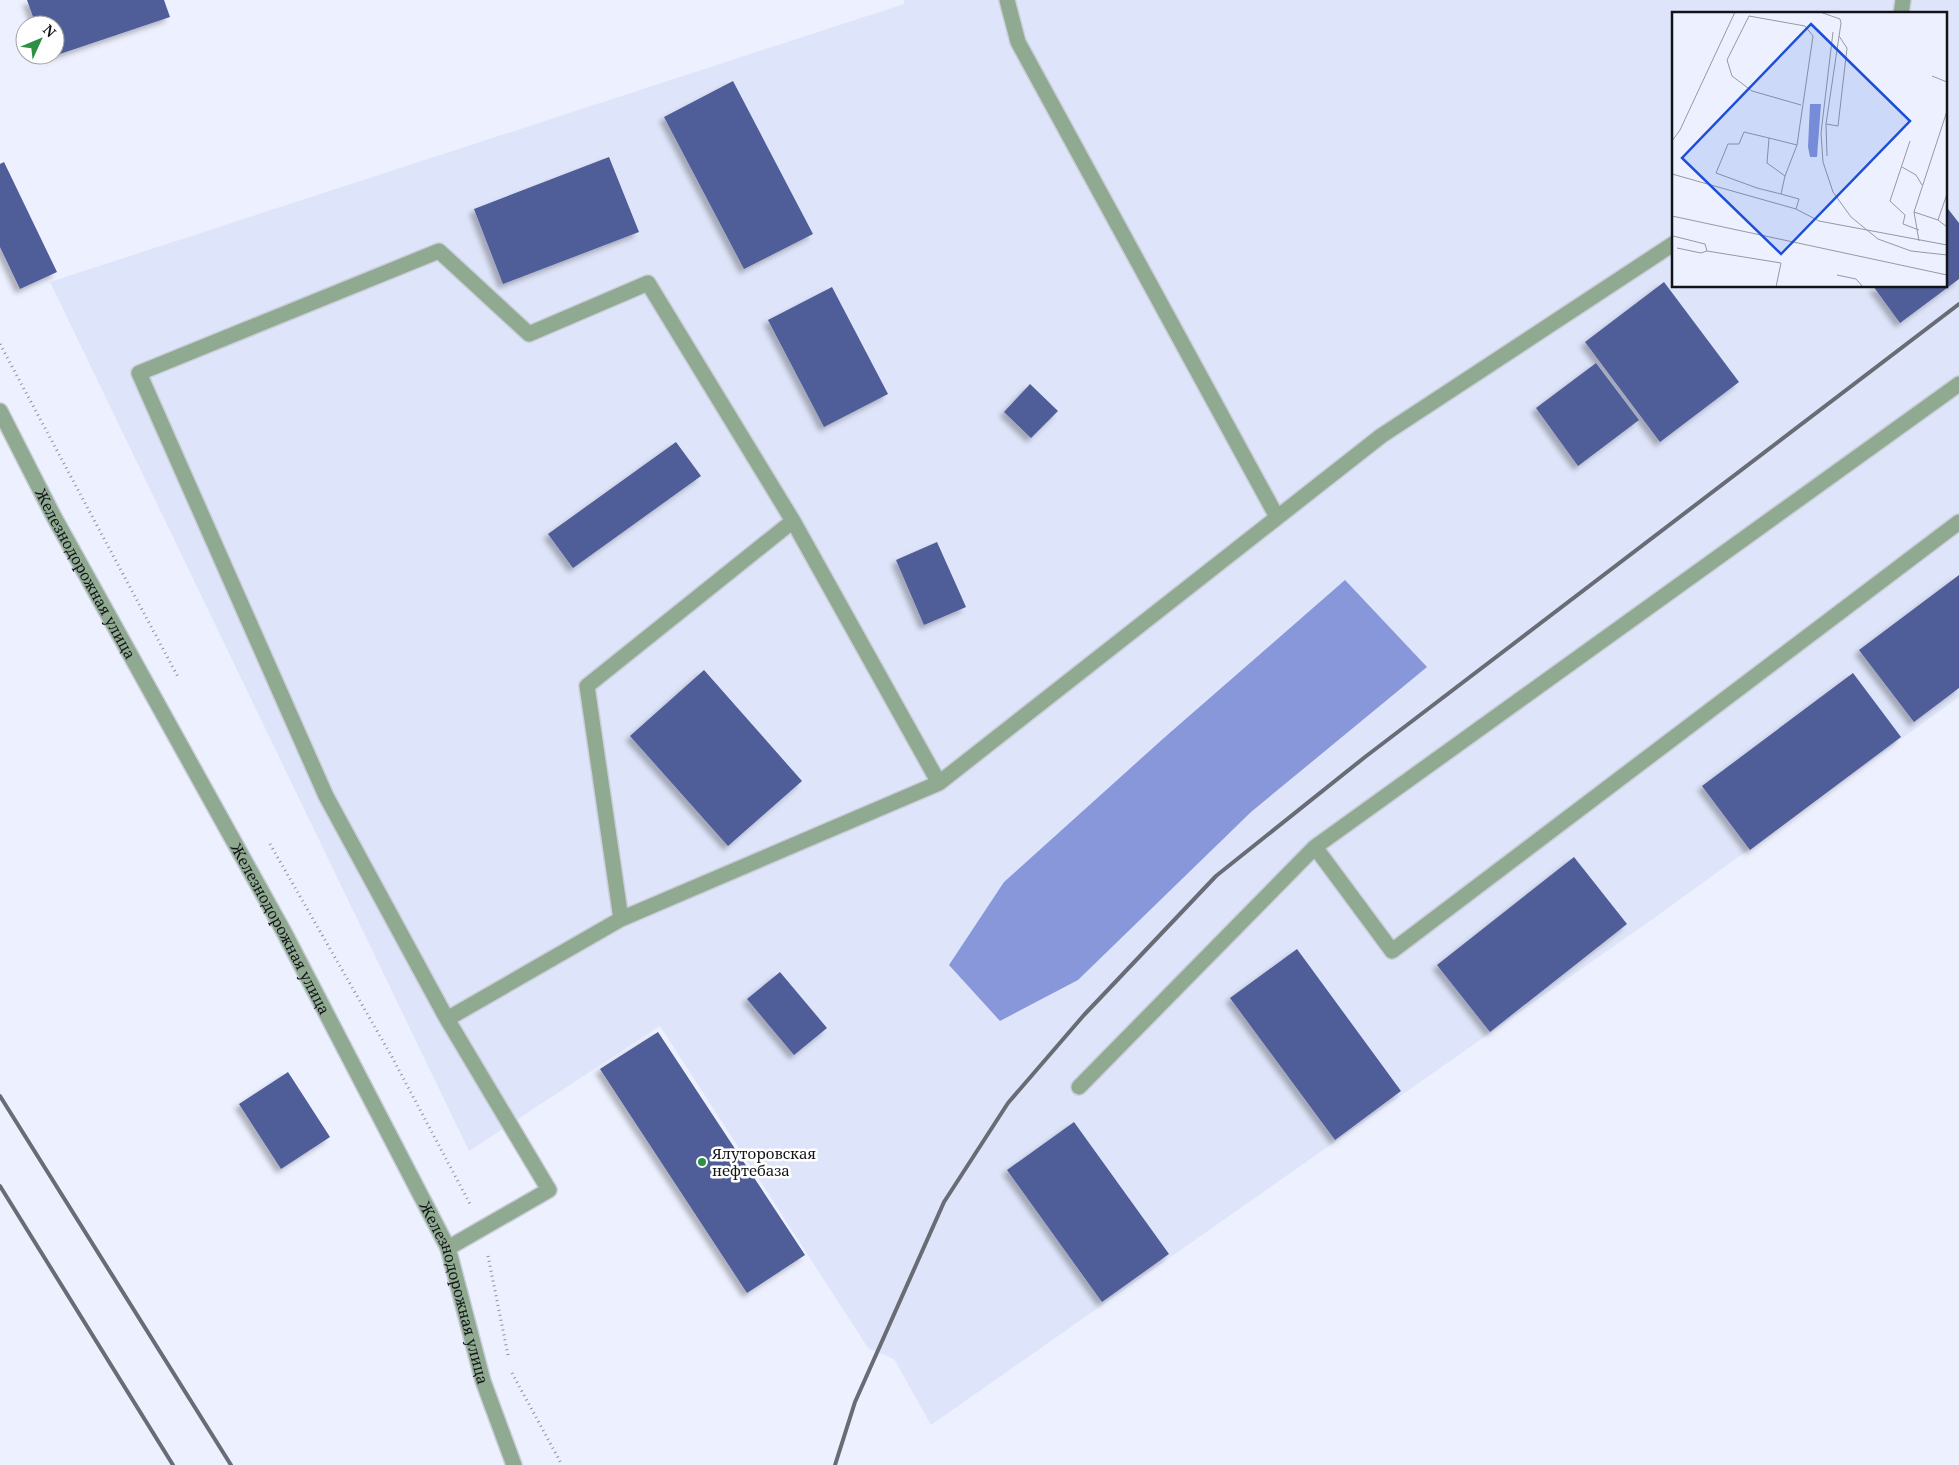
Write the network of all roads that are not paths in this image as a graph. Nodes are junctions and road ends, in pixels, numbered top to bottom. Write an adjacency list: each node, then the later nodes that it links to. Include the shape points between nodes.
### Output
1 (1007, 0): 5 (street, via 1018,42)
2 (1672, 245): 5 (street, via 1381,436)
3 (1959, 384): 9 (street)
4 (0, 411): 13 (street, Железнодорожная улица, via 54,517 284,932)
5 (1277, 517): 8 (street)
6 (793, 521): 8 (street); 10 (street, via 587,686); 11 (street, via 648,283 529,334 439,251 139,373 326,796)
7 (1959, 522): 9 (street, via 1392,951)
8 (939, 783): 10 (street)
9 (1315, 847): 12 (street)
10 (621, 918): 11 (street)
11 (447, 1019): 13 (street, via 549,1190)
12 (1079, 1087)
13 (448, 1248): 14 (street, Железнодорожная улица, via 483,1381)
14 (514, 1465)

